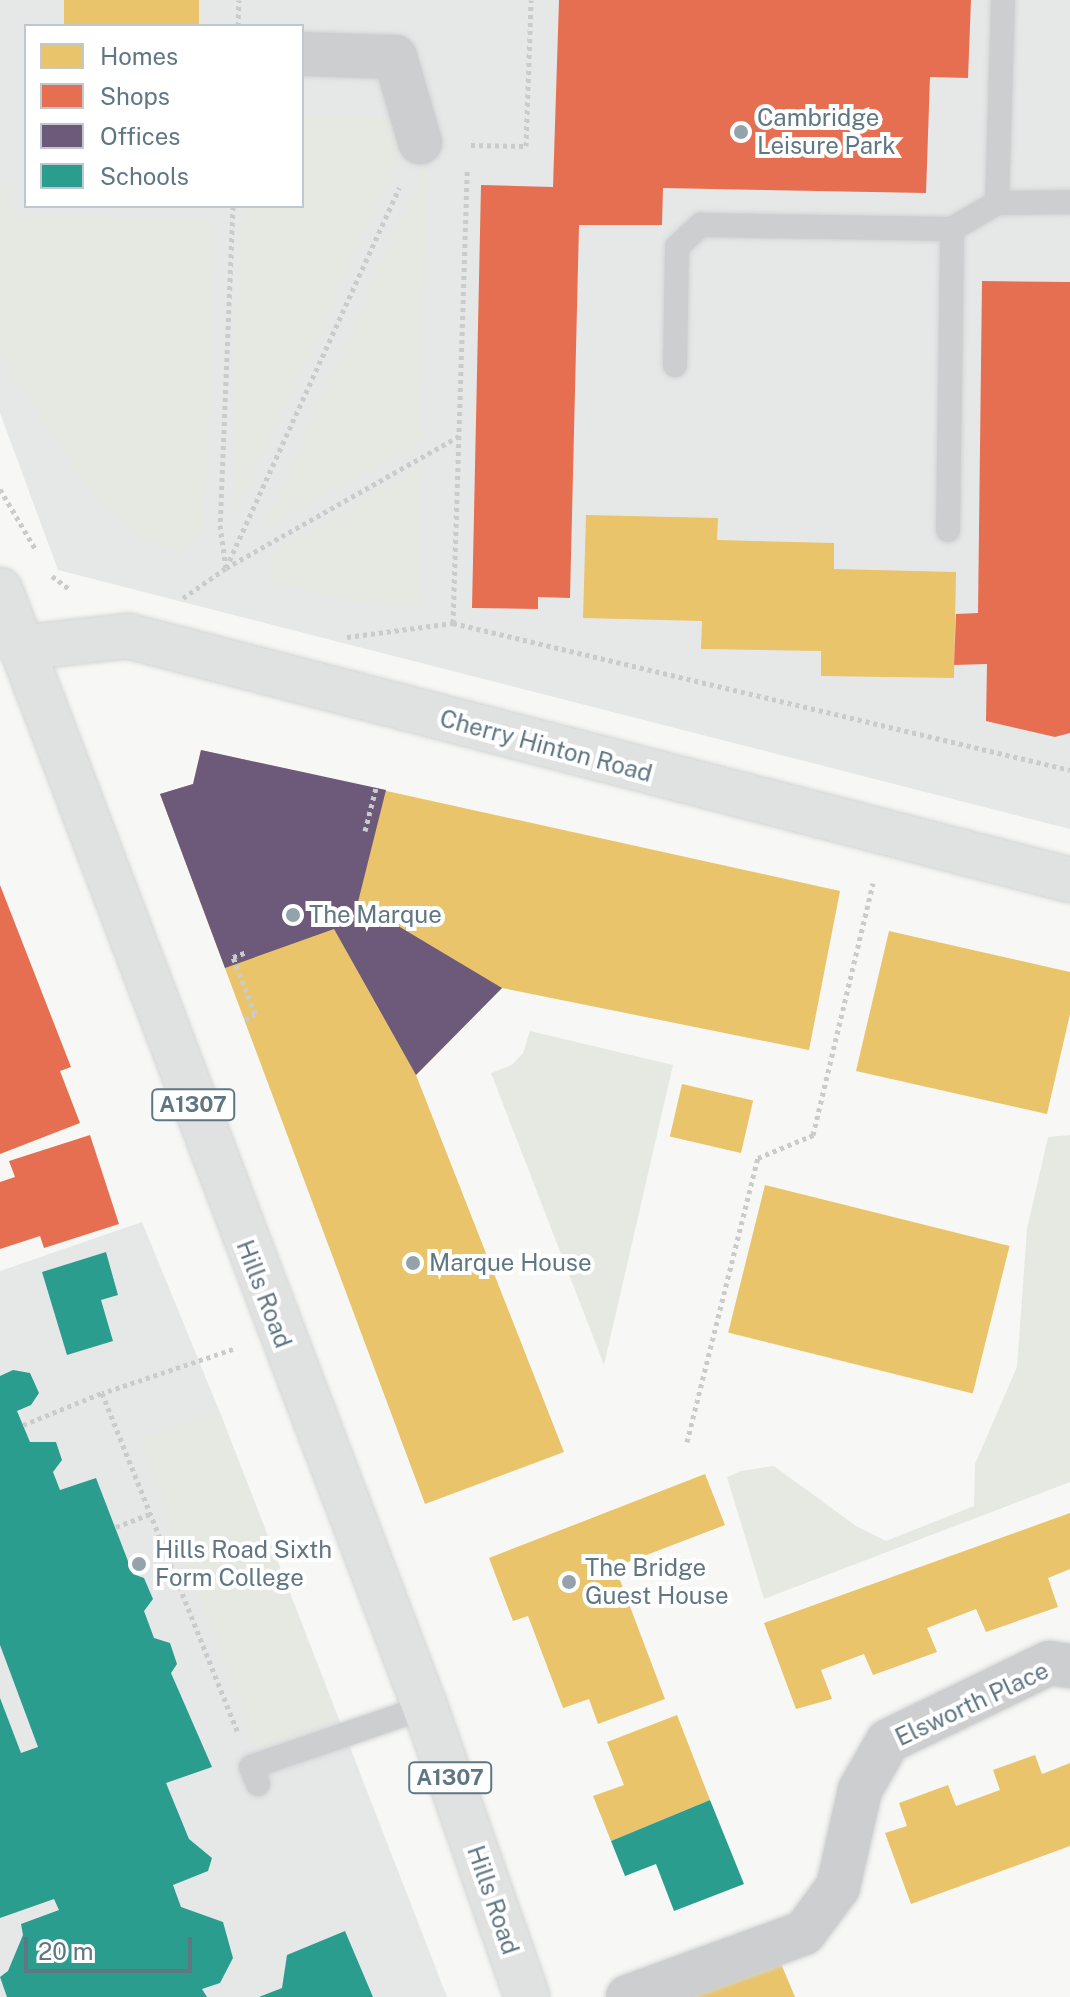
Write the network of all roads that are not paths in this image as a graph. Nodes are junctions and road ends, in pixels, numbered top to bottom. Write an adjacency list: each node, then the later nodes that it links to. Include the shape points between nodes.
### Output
1 (1003, 0): 5 (lane)
2 (304, 54): 3 (street, via 395,57)
3 (420, 142)
4 (1070, 202): 5 (lane)
5 (997, 203): 6 (lane)
6 (952, 229): 7 (lane, via 701,225 677,247); 8 (lane)
7 (675, 365)
8 (948, 530)
9 (0, 590): 10 (main road, Hills Road / A1307)
10 (10, 655): 11 (main road, Cherry Hinton Road, via 128,636); 13 (main road, Hills Road / A1307)
11 (1070, 880)
12 (1070, 1666): 16 (street, Elsworth Place, via 1049,1663 888,1741 860,1790 838,1887 804,1933)
13 (425, 1707): 14 (lane); 15 (main road, Hills Road / A1307)
14 (255, 1776)
15 (527, 1997)
16 (628, 1997)

